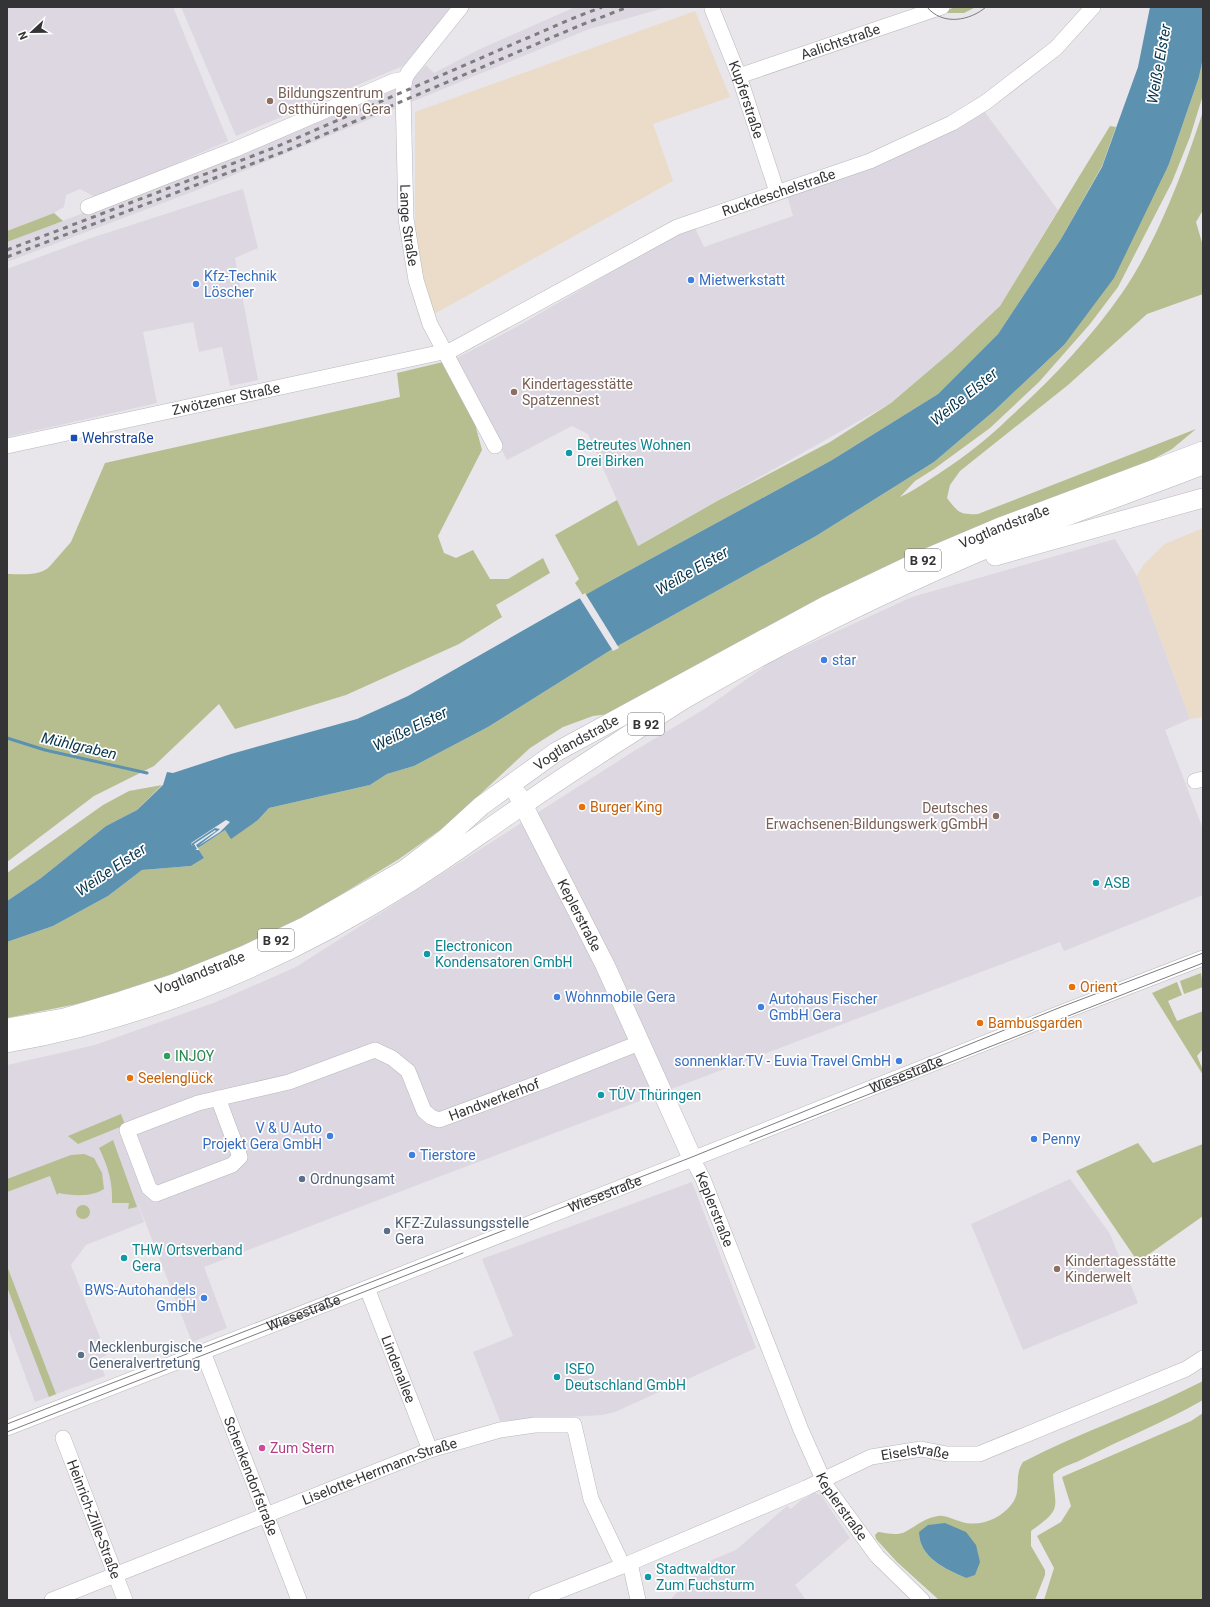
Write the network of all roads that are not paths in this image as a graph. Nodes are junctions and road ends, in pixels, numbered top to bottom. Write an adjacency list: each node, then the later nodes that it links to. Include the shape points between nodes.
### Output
1 (462, 7): 6 (street, Lange Straße, via 408,72)
2 (942, 7): 5 (street, Aalichtstraße)
3 (1093, 7): 7 (street, Ruckdeschelstraße, via 1056,48 967,115 885,155)
4 (712, 9): 5 (street, Kupferstraße)
5 (739, 76): 7 (street, Kupferstraße)
6 (405, 80): 8 (street, via 394,81 236,149); 9 (street, Lange Straße, via 403,101 406,219 416,280 430,324)
7 (777, 192): 9 (street, Ruckdeschelstraße, via 677,227)
8 (88, 207)
9 (445, 352): 10 (street, Zwötzener Straße); 11 (street, Lange Straße)
10 (7, 446)
11 (495, 446)
12 (1203, 451): 16 (main road, Vogtlandstraße / B 92, via 998,528 913,564 825,606 556,752)
13 (1203, 466): 15 (main road, Vogtlandstraße / B 92, via 1005,541)
14 (1203, 498): 15 (main road)
15 (941, 569): 17 (main road, Vogtlandstraße / B 92, via 799,635 692,694)
16 (511, 783): 17 (main road, Keplerstraße); 19 (main road, Vogtlandstraße / B 92, via 480,806 420,859 299,929 245,956 173,984 64,1018)
17 (523, 804): 20 (main road, Vogtlandstraße / B 92, via 378,902 317,937 257,965 182,996 130,1013 73,1029); 21 (main road, Keplerstraße, via 605,965)
18 (1203, 958): 23 (street, Wiesestraße)
19 (7, 1028)
20 (7, 1043)
21 (639, 1043): 22 (street, Handwerkerhof, via 439,1120 424,1111 408,1071 392,1058 375,1050 289,1082); 23 (main road, Keplerstraße)
22 (218, 1098): 22 (street, Handwerkerhof, via 127,1130 149,1188 156,1194 232,1165 240,1157)
23 (693, 1160): 24 (street, Wiesestraße); 30 (street, Keplerstraße, via 703,1179 801,1430)
24 (367, 1288): 25 (street, Wiesestraße); 29 (street, Lindenallee)
25 (203, 1352): 27 (street, Wiesestraße); 31 (street, Schenkendorfstraße)
26 (1203, 1358): 30 (street, Eiselstraße, via 1186,1369 979,1454 947,1454 921,1449 871,1457)
27 (7, 1428)
28 (63, 1438): 33 (street, Heinrich-Zille-Straße)
29 (430, 1450): 31 (street, Liselotte-Herrmann-Straße); 32 (street, Liselotte-Herrmann-Straße, via 500,1430 535,1425 574,1425 591,1499)
30 (824, 1480): 32 (street, Eiselstraße); 39 (street, Keplerstraße, via 838,1505 877,1556)
31 (265, 1515): 33 (street, Liselotte-Herrmann-Straße); 36 (street, Schenkendorfstraße)
32 (626, 1565): 37 (street, Eiselstraße); 38 (street)
33 (116, 1575): 34 (street, Liselotte-Herrmann-Straße); 35 (street, Heinrich-Zille-Straße)
34 (52, 1600)
35 (125, 1600)
36 (299, 1600)
37 (536, 1600)
38 (638, 1600)
39 (922, 1600)

